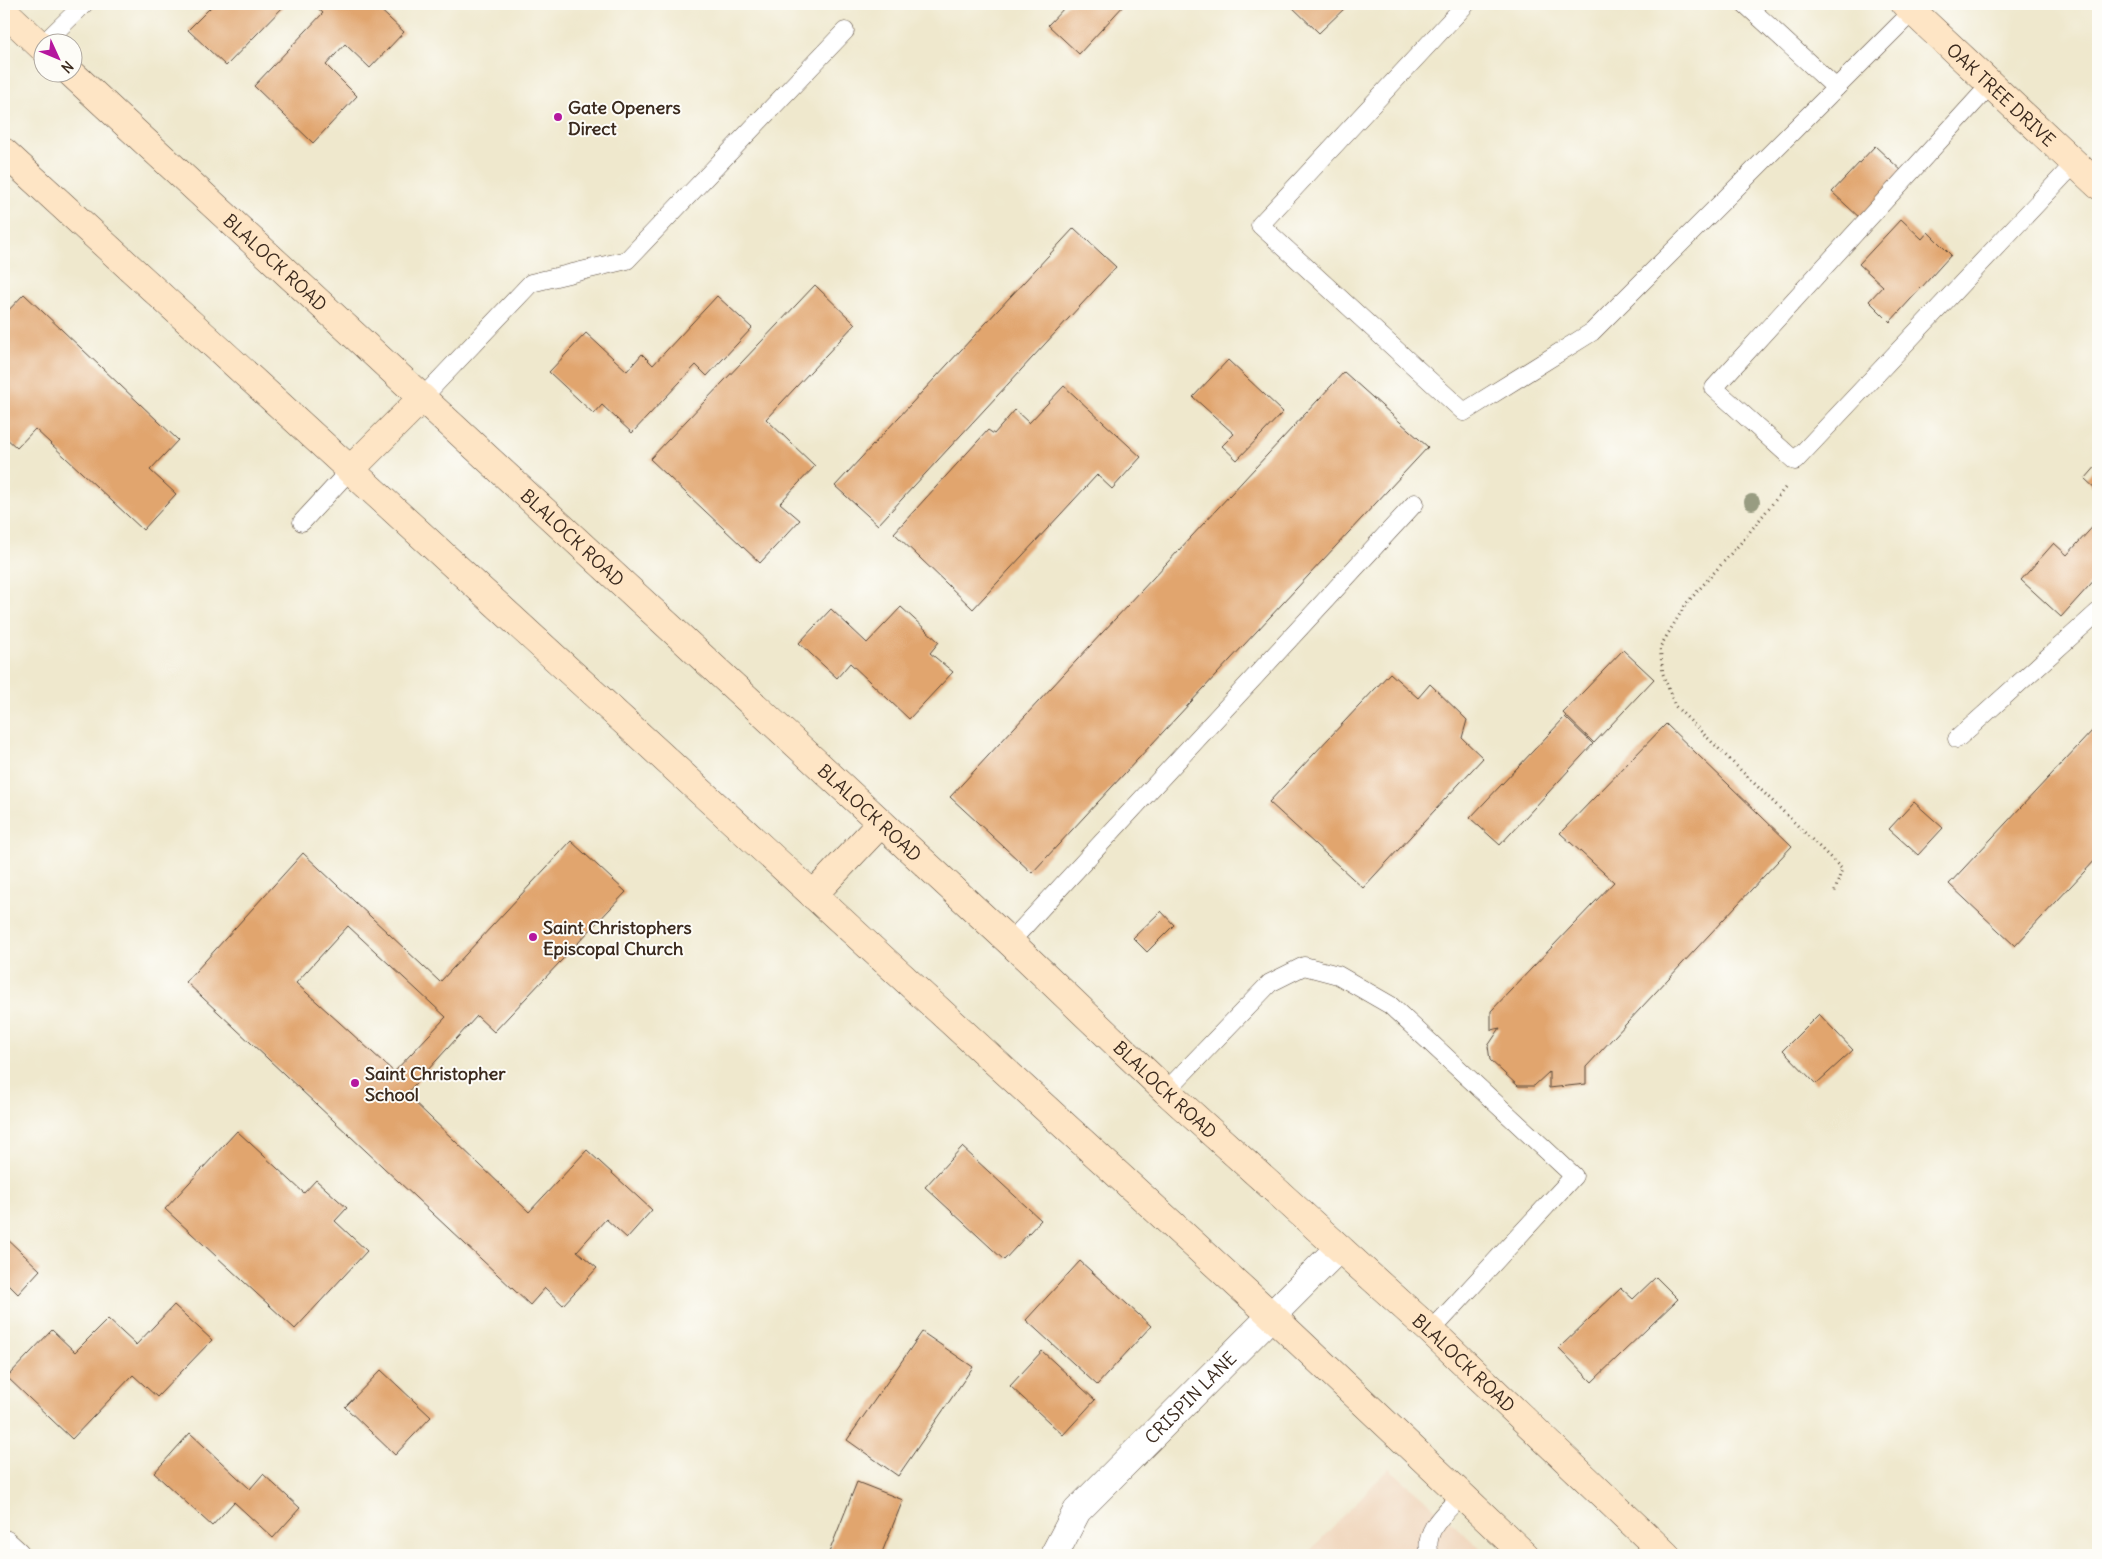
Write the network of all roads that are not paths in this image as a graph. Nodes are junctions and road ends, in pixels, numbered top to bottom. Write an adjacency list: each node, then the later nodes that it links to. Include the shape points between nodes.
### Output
1 (84, 4): 7 (lane)
2 (1466, 4): 11 (lane, via 1260,224 1464,412 1592,332)
3 (1745, 4): 11 (lane)
4 (1909, 7): 10 (main road, OAK TREE DRIVE); 11 (lane)
5 (4, 11): 8 (main road)
6 (845, 31): 15 (lane, via 627,260 531,283)
7 (56, 32)
8 (32, 35)
9 (81, 82): 15 (main road, BLALOCK ROAD)
10 (1991, 84): 13 (main road, OAK TREE DRIVE); 13 (lane, via 1714,388 1795,461)
11 (1836, 88)
12 (4, 152): 16 (main road)
13 (2075, 163): 14 (main road, OAK TREE DRIVE)
14 (2098, 185)
15 (422, 398): 16 (main road); 21 (main road, BLALOCK ROAD)
16 (350, 470): 18 (lane); 22 (main road)
17 (1415, 503): 23 (lane)
18 (302, 522)
19 (2098, 612): 20 (lane)
20 (1957, 740)
21 (881, 823): 22 (main road); 23 (main road, BLALOCK ROAD)
22 (813, 895): 26 (main road)
23 (1010, 942): 24 (main road, BLALOCK ROAD)
24 (1166, 1091): 25 (main road, BLALOCK ROAD); 27 (lane, via 1270,983 1304,966 1338,974 1390,1005 1574,1176)
25 (1338, 1248): 26 (street, CRISPIN LANE); 27 (main road, BLALOCK ROAD)
26 (1272, 1316): 28 (main road); 31 (street, CRISPIN LANE, via 1077,1511)
27 (1431, 1331): 34 (main road, BLALOCK ROAD)
28 (1462, 1496): 32 (lane, via 1433,1526 1427,1546); 33 (main road)
29 (4, 1544): 30 (street)
30 (16, 1555)
31 (1054, 1555)
32 (1430, 1555)
33 (1525, 1555)
34 (1666, 1555)

